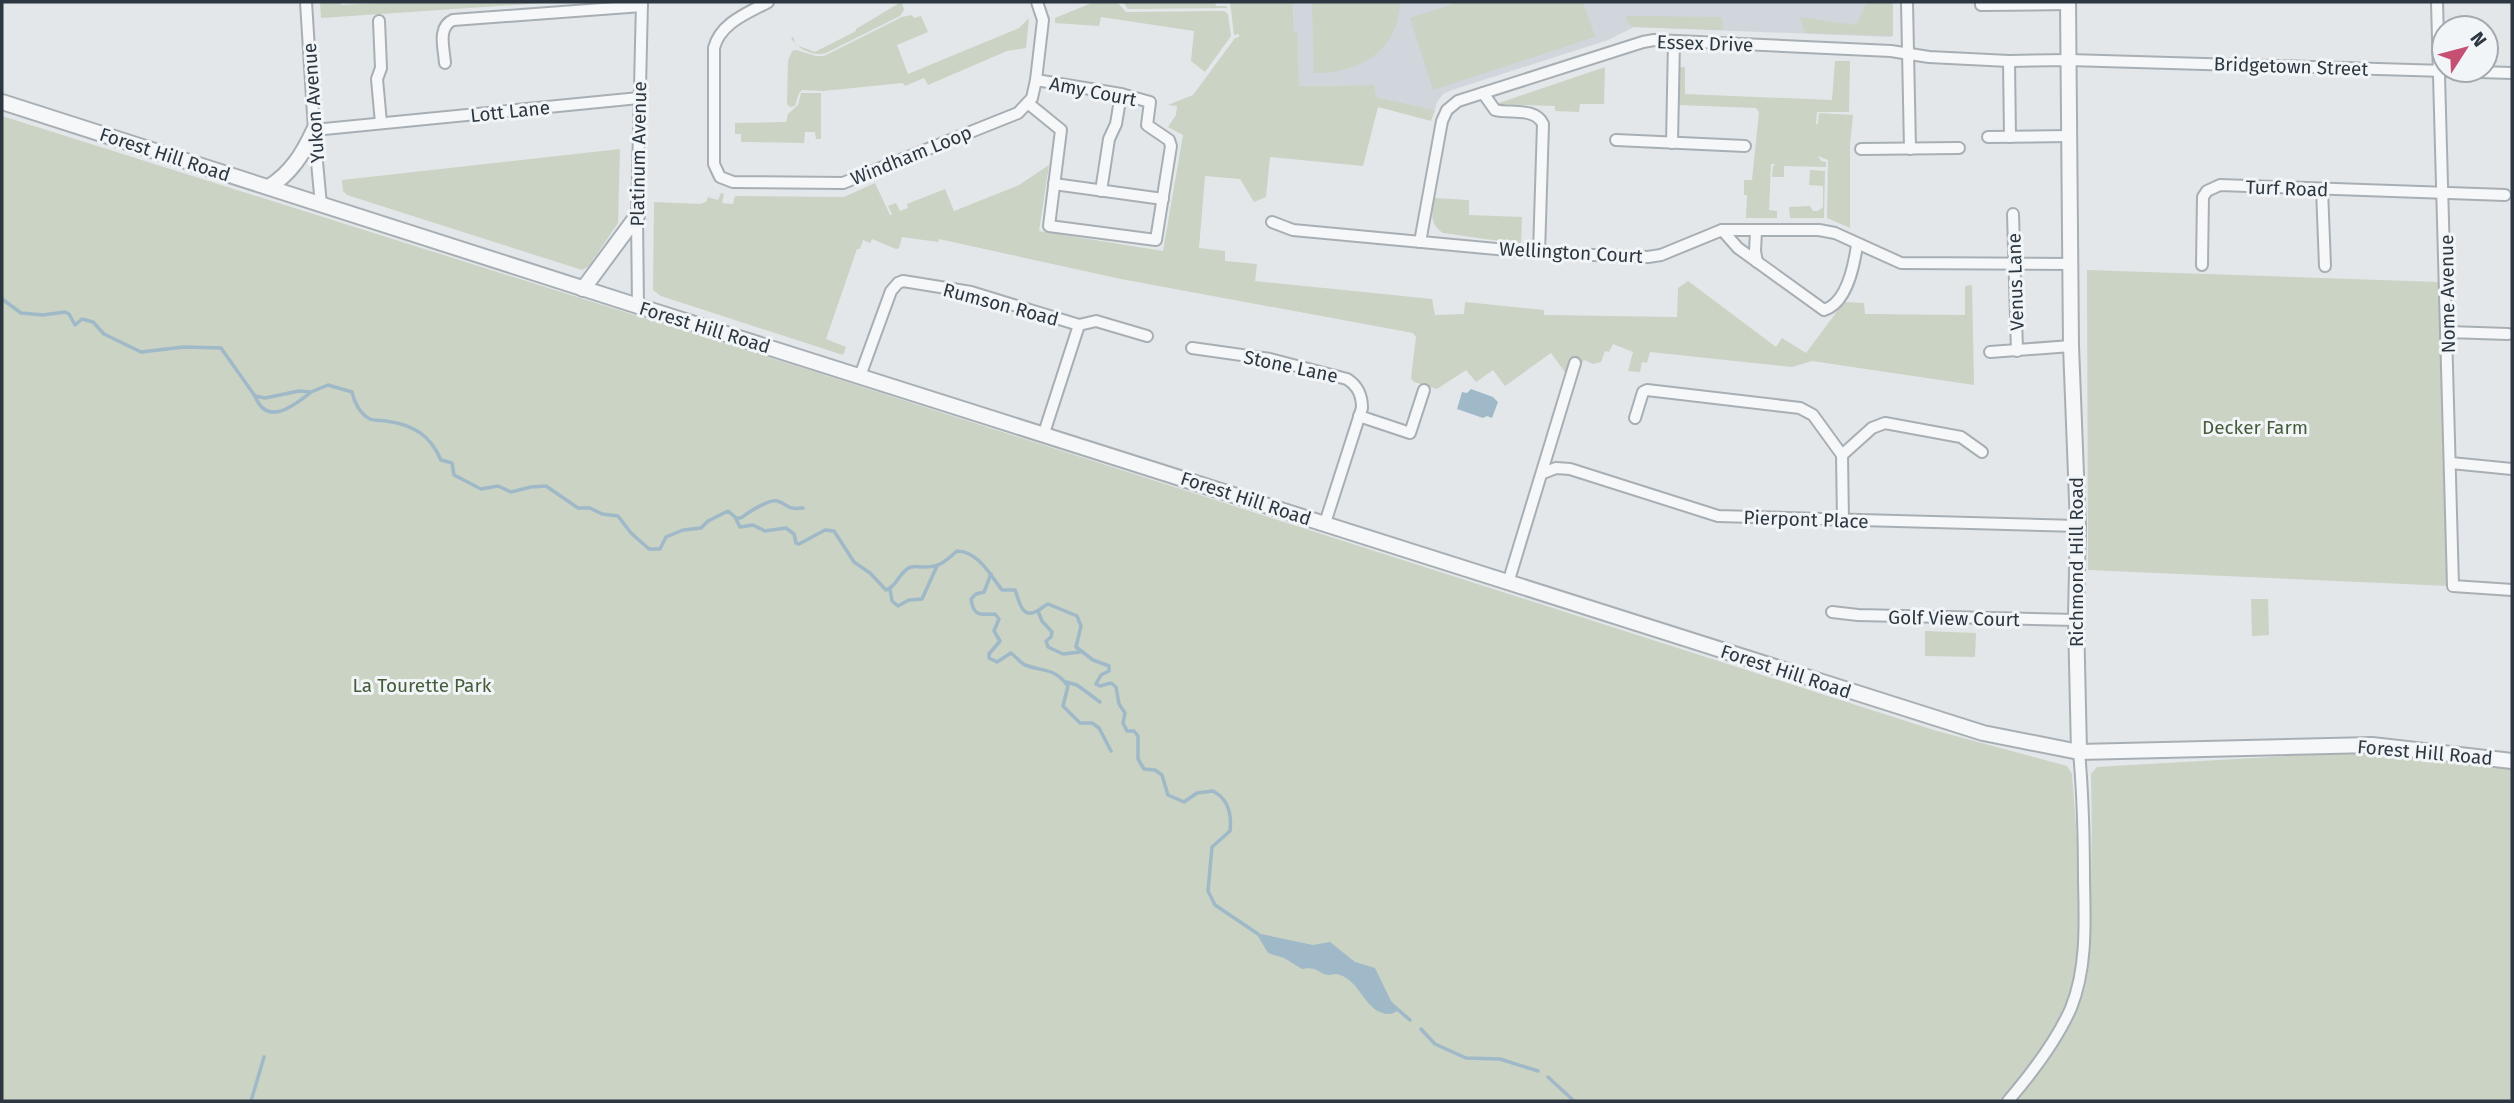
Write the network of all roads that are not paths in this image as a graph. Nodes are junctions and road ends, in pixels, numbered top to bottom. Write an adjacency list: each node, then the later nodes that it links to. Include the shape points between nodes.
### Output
1 (306, 2): 23 (street, Yukon Avenue)
2 (768, 2): 21 (street, Windham Loop, via 732,22 716,42 714,164 726,181 843,183 1018,113)
3 (1037, 2): 15 (street, via 1043,20)
4 (1907, 2): 10 (street)
5 (1981, 2): 6 (street)
6 (2068, 3): 11 (street, Richmond Hill Road)
7 (642, 4): 13 (street, via 453,20 443,30); 19 (street, Platinum Avenue)
8 (379, 20): 22 (street)
9 (1674, 41): 10 (street, Essex Drive); 17 (street, Essex Drive, via 1626,46); 28 (street)
10 (1908, 53): 12 (street, Essex Drive); 31 (street)
11 (2069, 60): 12 (street, Essex Drive); 14 (street, Bridgetown Street); 24 (street, Richmond Hill Road)
12 (2009, 61): 26 (street)
13 (445, 63)
14 (2430, 71)
15 (1037, 80): 18 (street, Amy Court); 21 (street)
16 (2439, 84): 37 (street, Nome Avenue)
17 (1483, 93): 46 (street, Essex Drive, via 1458,101 1444,115); 48 (street, via 1495,110 1533,114 1543,124)
18 (1121, 94): 36 (street); 39 (street, Amy Court, via 1150,102 1147,125 1169,140)
19 (639, 98): 22 (street, Lott Lane); 42 (street, Platinum Avenue)
20 (2, 102): 34 (street, Forest Hill Road)
21 (1029, 104): 33 (street, via 1061,130)
22 (381, 123): 23 (street, Lott Lane)
23 (314, 131): 34 (street, via 295,165); 40 (street, Yukon Avenue)
24 (2070, 136): 26 (street); 51 (street, Richmond Hill Road)
25 (1988, 137): 26 (street)
26 (2010, 137)
27 (1616, 140): 28 (street)
28 (1672, 143): 29 (street)
29 (1745, 146)
30 (1861, 149): 31 (street)
31 (1910, 149): 32 (street)
32 (1959, 149)
33 (1055, 184): 36 (street); 39 (street, via 1049,226 1154,241)
34 (269, 187): 40 (street, Forest Hill Road)
35 (2322, 189): 37 (street, Turf Road); 52 (street, Turf Road, via 2220,185 2207,191 2201,204); 53 (street)
36 (1101, 191): 39 (street)
37 (2444, 193): 38 (street, Turf Road); 57 (street, Nome Avenue)
38 (2505, 195)
39 (1163, 199)
40 (321, 205): 54 (street, Forest Hill Road)
41 (2013, 214): 50 (street, Venus Lane)
42 (637, 216): 54 (street); 55 (street, Platinum Avenue)
43 (1272, 222): 46 (street, Wellington Court, via 1293,230)
44 (1723, 230): 45 (street, Wellington Court); 48 (street, Wellington Court, via 1648,257); 49 (street)
45 (1756, 231): 47 (street, Wellington Court, via 1827,230); 49 (street)
46 (1420, 242): 48 (street, Wellington Court)
47 (1857, 245): 49 (street, via 1851,280 1826,310); 50 (street, Wellington Court, via 1902,263)
48 (1539, 253)
49 (1757, 262)
50 (2013, 263): 51 (street, Wellington Court); 62 (street, Venus Lane)
51 (2071, 264): 60 (street, Richmond Hill Road)
52 (2202, 265)
53 (2325, 266)
54 (583, 289): 55 (street, Forest Hill Road)
55 (638, 306): 65 (street, Forest Hill Road)
56 (1079, 325): 59 (street, Rumson Road, via 1096,321); 65 (street, Rumson Road, via 971,292 902,281 891,292); 69 (street, Rumson Road)
57 (2448, 332): 58 (street); 72 (street, Nome Avenue)
58 (2508, 334)
59 (1147, 336)
60 (2071, 346): 62 (street, Venus Lane); 77 (street, Richmond Hill Road)
61 (1192, 348): 67 (street, Stone Lane, via 1270,359 1347,379 1362,399)
62 (2017, 351): 63 (street, Venus Lane)
63 (1990, 352)
64 (1575, 363): 74 (street)
65 (860, 376): 69 (street, Forest Hill Road)
66 (1424, 390): 67 (street, via 1410,433)
67 (1359, 416): 76 (street, Stone Lane)
68 (1635, 418): 71 (street, via 1647,390 1800,408 1813,415)
69 (1044, 433): 76 (street, Forest Hill Road)
70 (1982, 452): 71 (street, via 1961,437 1885,423 1872,428)
71 (1842, 455): 75 (street)
72 (2451, 463): 73 (street); 79 (street, Nome Avenue, via 2453,586)
73 (2512, 469)
74 (1543, 473): 75 (street, Pierpont Place, via 1570,469 1718,516); 78 (street)
75 (1843, 520): 77 (street, Pierpont Place)
76 (1325, 523): 78 (street, Forest Hill Road)
77 (2078, 526): 81 (street, Richmond Hill Road)
78 (1508, 583): 82 (street, Forest Hill Road, via 1983,733)
79 (2512, 590)
80 (1832, 612): 81 (street, Golf View Court)
81 (2076, 620): 82 (street, Richmond Hill Road)
82 (2079, 752): 83 (street, Forest Hill Road, via 2372,744); 84 (street, Richmond Hill Road, via 2084,902 2079,980 2057,1034)
83 (2512, 761)
84 (2008, 1101)

